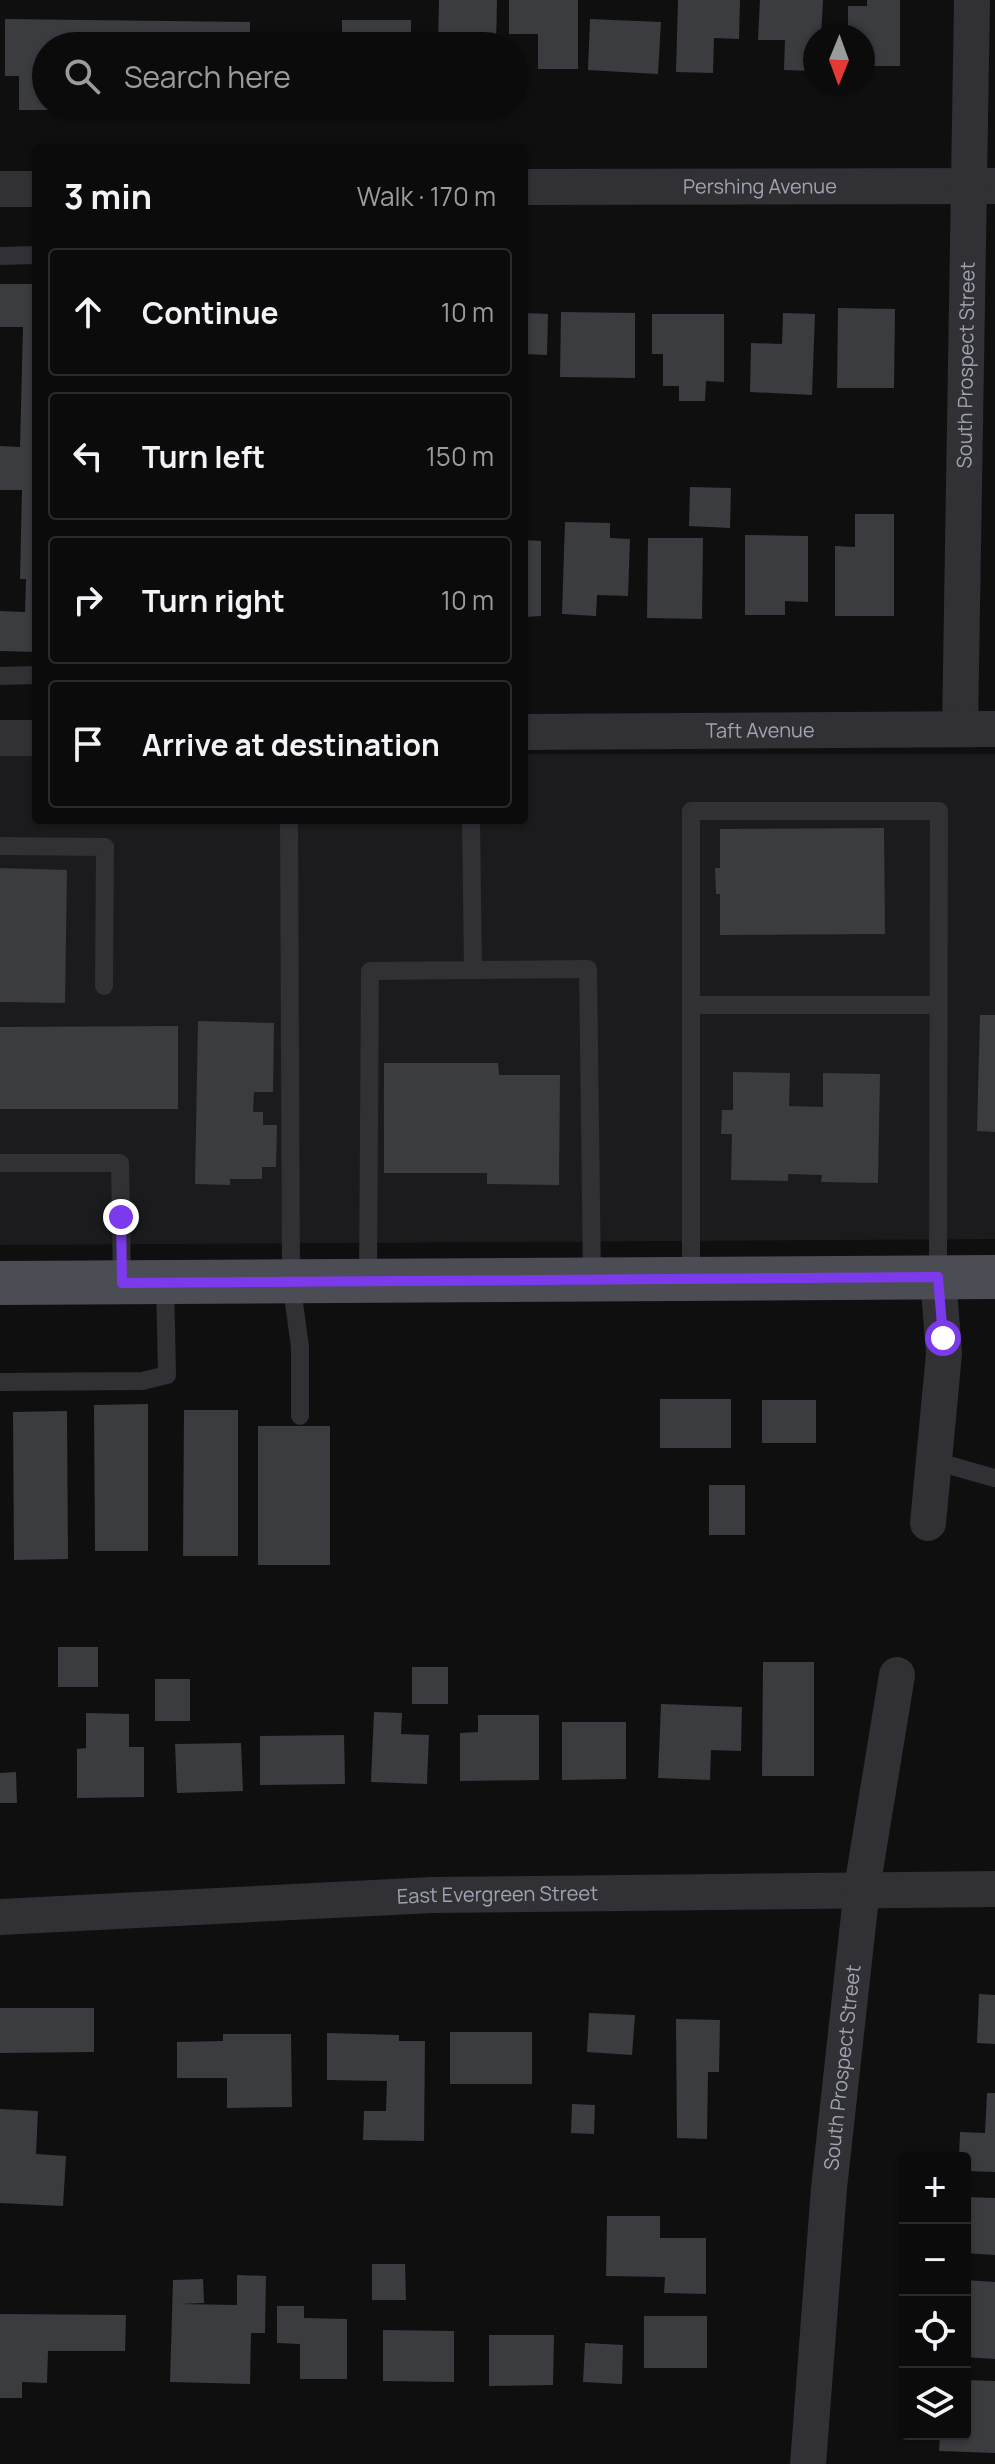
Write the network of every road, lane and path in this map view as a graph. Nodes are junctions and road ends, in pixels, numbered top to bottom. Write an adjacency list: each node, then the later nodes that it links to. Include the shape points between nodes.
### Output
1 (972, 0): 2 (street, South Prospect Street)
2 (982, 186): 3 (street, Pershing Avenue); 10 (street, South Prospect Street)
3 (528, 187)
4 (0, 189): 5 (street)
5 (32, 189)
6 (32, 255): 7 (lane)
7 (0, 256)
8 (32, 675): 9 (lane)
9 (0, 676)
10 (978, 729): 11 (street, Taft Avenue)
11 (528, 732)
12 (0, 738): 13 (street)
13 (32, 738)
14 (289, 824): 26 (lane)
15 (471, 824): 17 (lane)
16 (0, 846): 18 (lane, via 105,847)
17 (473, 970): 24 (lane, via 588,969); 27 (lane, via 370,971)
18 (104, 986)
19 (691, 1005): 20 (lane); 20 (lane, via 691,811 939,811); 25 (lane)
20 (938, 1005): 22 (lane)
21 (0, 1163): 30 (lane, via 120,1163)
22 (938, 1277): 23 (main road); 25 (main road); 33 (street, via 944,1354)
23 (995, 1277)
24 (592, 1279): 25 (main road); 27 (main road)
25 (691, 1279)
26 (291, 1281): 27 (main road); 28 (main road); 32 (lane, via 300,1347)
27 (368, 1281)
28 (165, 1282): 30 (main road); 31 (lane, via 167,1375 142,1381)
29 (0, 1283): 30 (main road)
30 (122, 1283)
31 (0, 1382)
32 (300, 1416)
33 (934, 1461): 34 (lane); 35 (street)
34 (995, 1478)
35 (928, 1523)
36 (897, 1675): 37 (street, South Prospect Street)
37 (862, 1888): 38 (street, East Evergreen Street); 39 (street, East Evergreen Street, via 432,1895); 40 (street, South Prospect Street, via 829,2188)
38 (995, 1889)
39 (0, 1917)
40 (808, 2464)

